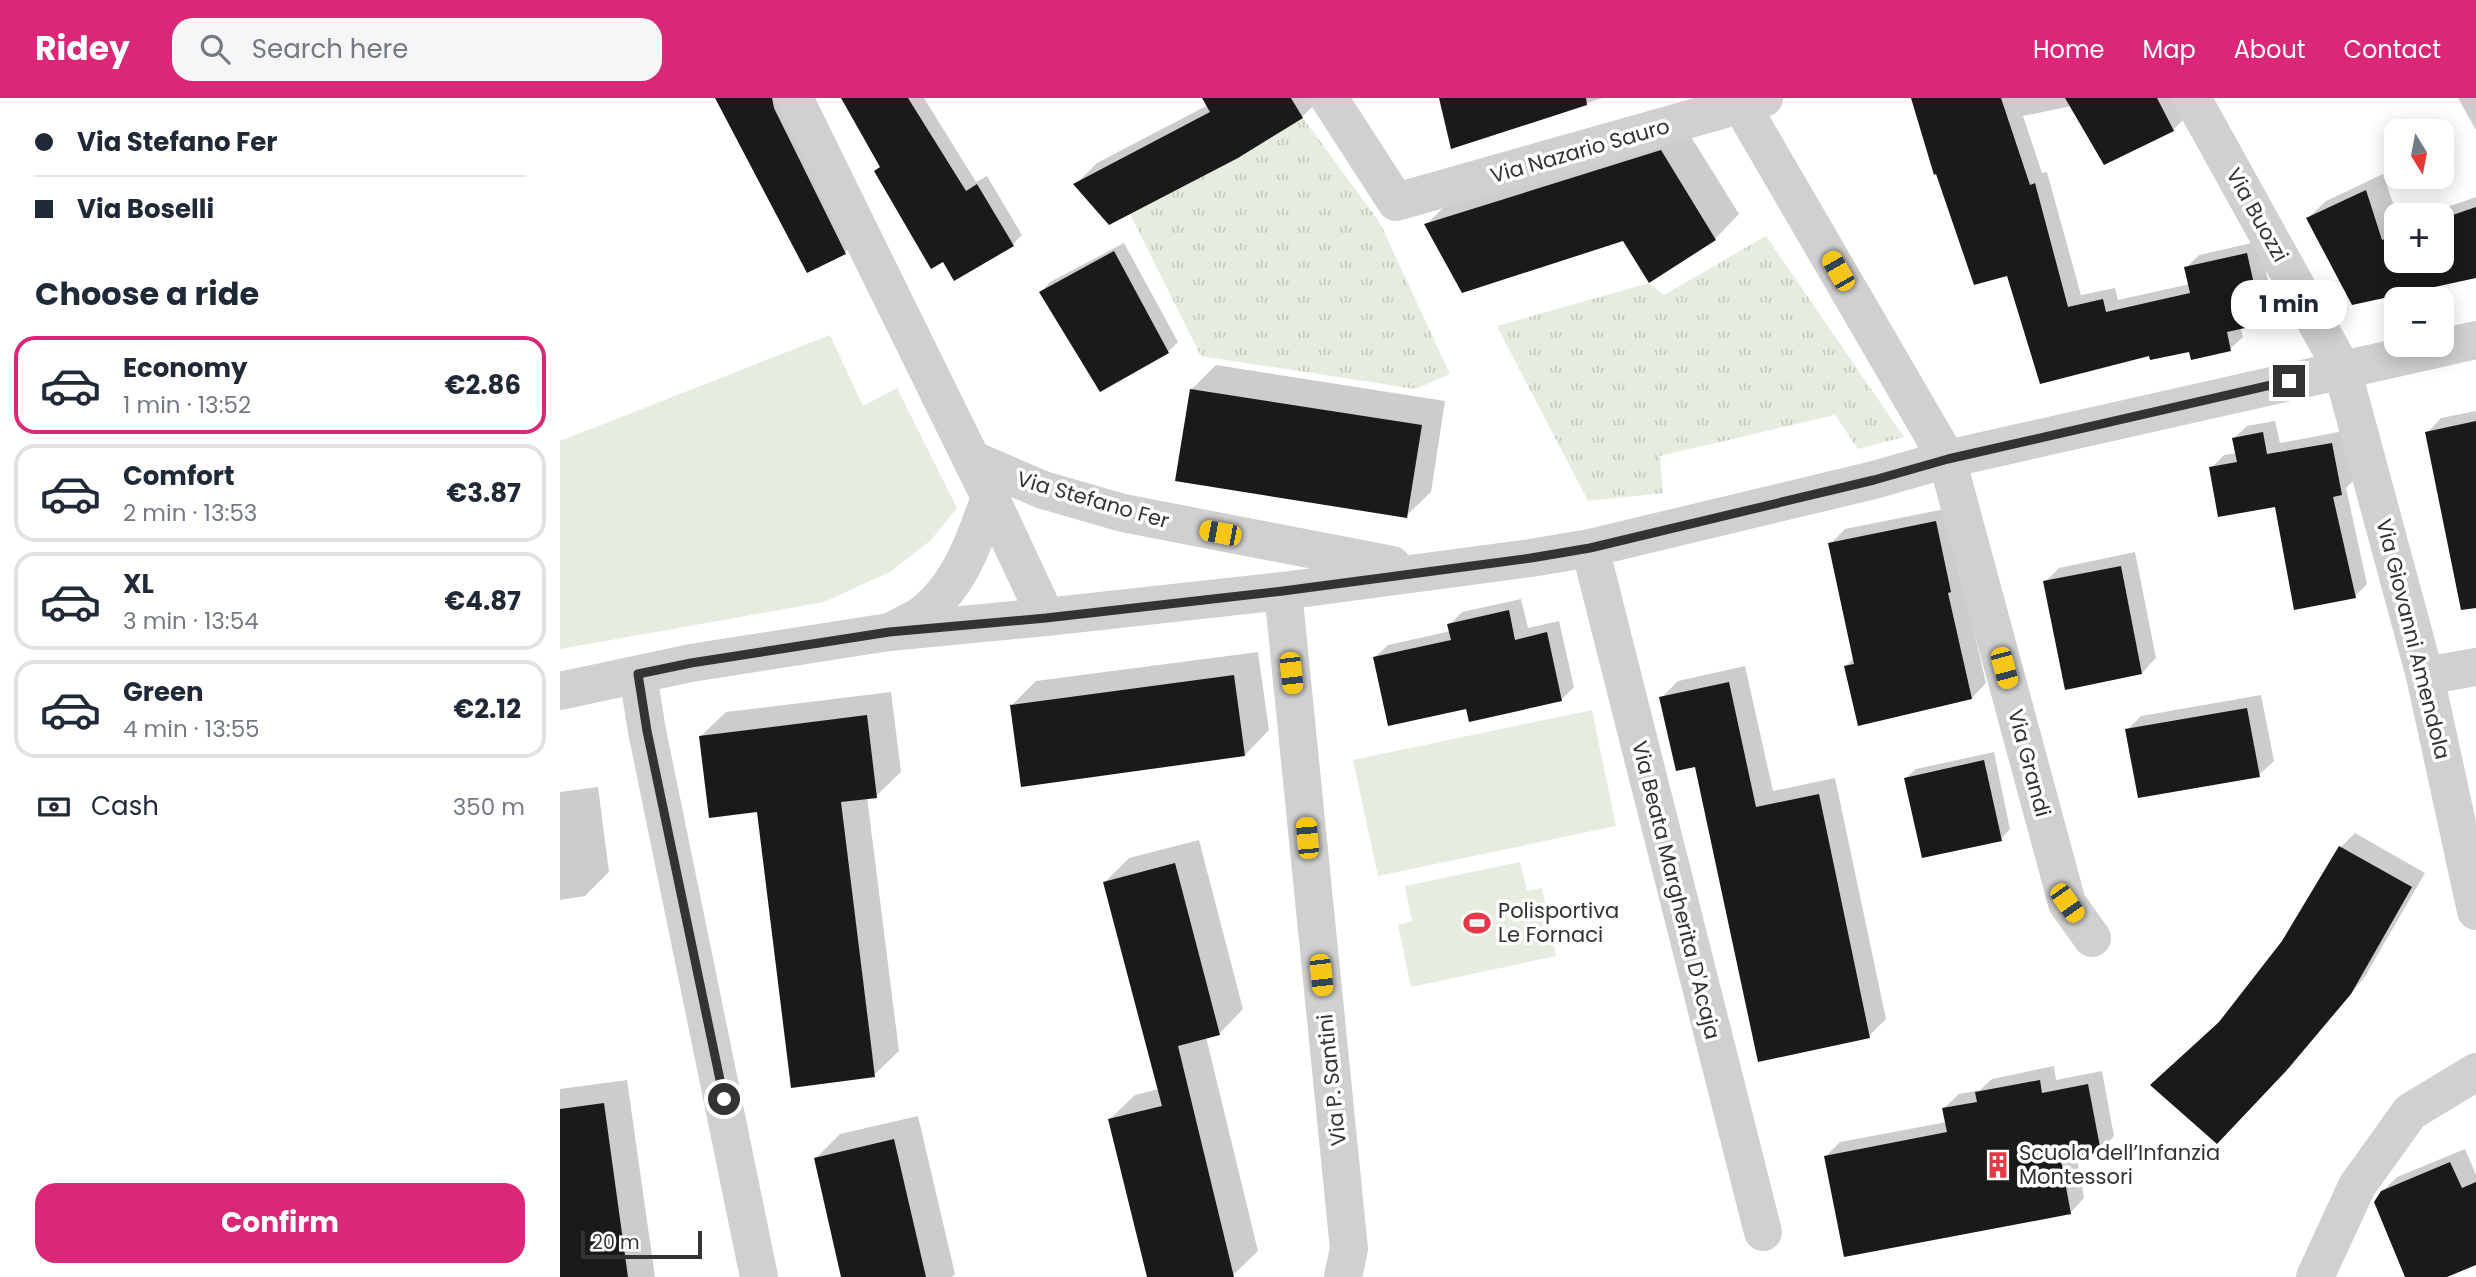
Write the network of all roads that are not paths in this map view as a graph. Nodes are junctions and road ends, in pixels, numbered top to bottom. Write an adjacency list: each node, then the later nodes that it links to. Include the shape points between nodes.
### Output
1 (794, 98): 7 (street, Via Stefano Fer)
2 (1329, 98): 4 (street, Via Nazario Sauro, via 1396,202)
3 (2192, 98): 6 (street, Via Buozzi)
4 (1747, 100): 8 (street, Via Grandi)
5 (2476, 341): 6 (street)
6 (2342, 369): 8 (street); 17 (street, Via Giovanni Amendola)
7 (971, 459): 9 (street, Via Stefano Fer); 11 (street, Via Stefano Fer, via 1043,490 1123,513)
8 (1948, 459): 10 (street); 20 (street, Via Grandi, via 2067,903)
9 (990, 497): 13 (street, Via Stefano Fer); 14 (street, Via Stefano Fer, via 975,540 943,594 922,614)
10 (1590, 548): 11 (street); 22 (street, Via Beata Margherita D'Acaja)
11 (1425, 572): 12 (street)
12 (1283, 591): 13 (street); 24 (street, Via P. Santini, via 1349,1249)
13 (1046, 618): 14 (street)
14 (889, 632): 16 (street)
15 (2476, 667): 17 (street)
16 (638, 674): 18 (street); 23 (street)
17 (2425, 676): 19 (street, Via Giovanni Amendola)
18 (560, 691)
19 (2476, 911)
20 (2092, 938)
21 (2476, 1072): 25 (street, via 2410,1112 2357,1186)
22 (1762, 1232)
23 (759, 1277)
24 (1343, 1277)
25 (2315, 1277)

